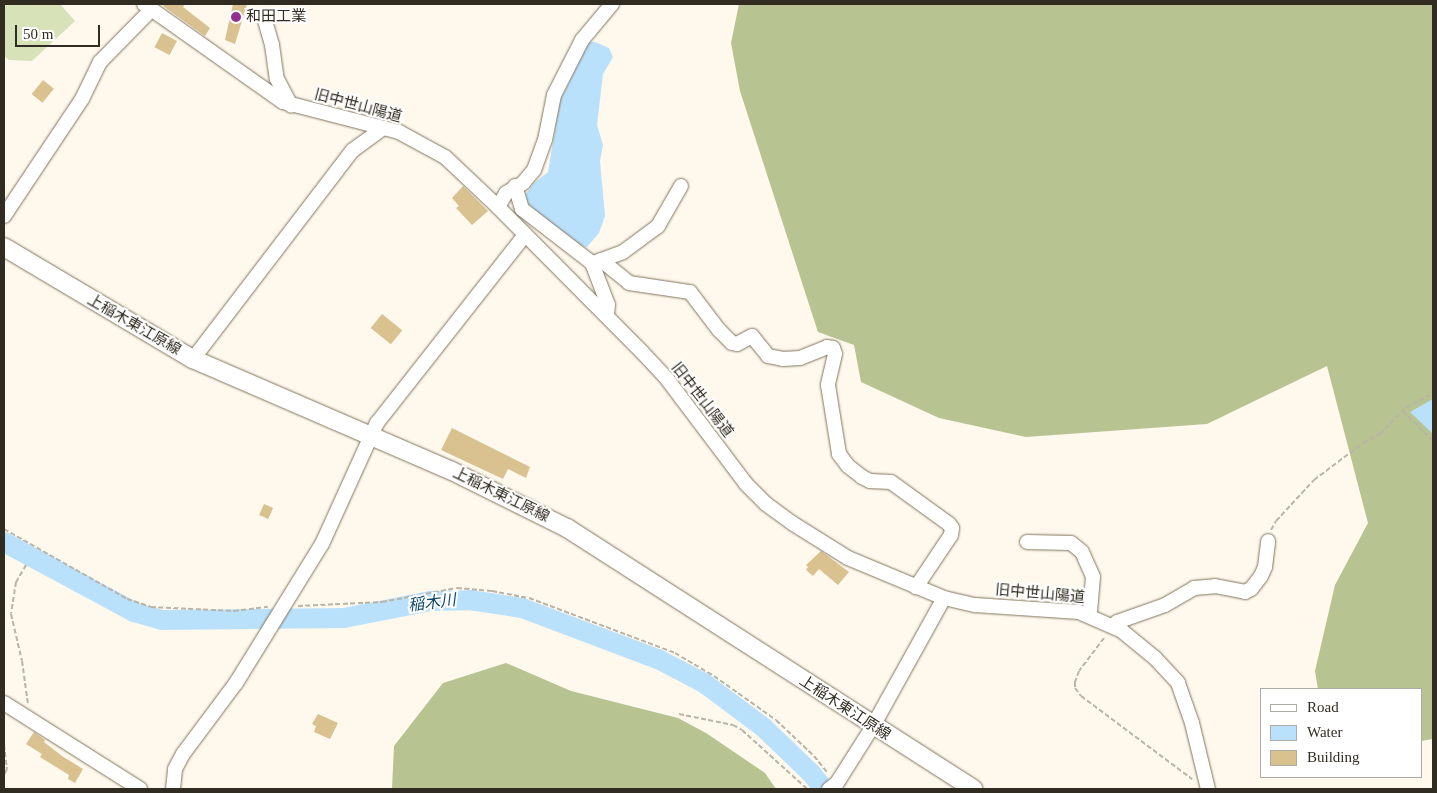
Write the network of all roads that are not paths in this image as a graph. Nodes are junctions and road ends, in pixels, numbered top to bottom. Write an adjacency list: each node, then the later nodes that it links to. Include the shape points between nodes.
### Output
1 (612, 4): 6 (street, via 582,40 554,95 545,140 534,170 523,183)
2 (148, 7): 4 (street, 旧中世山陽道); 9 (street, via 100,62 82,99)
3 (264, 17): 4 (street, via 277,79)
4 (291, 105): 5 (street, 旧中世山陽道)
5 (382, 129): 8 (street, 旧中世山陽道, via 399,132 445,157); 15 (street, via 352,150)
6 (515, 186): 8 (street, via 506,193); 12 (street, via 522,209)
7 (682, 186): 13 (street, via 658,226 623,252)
8 (498, 207): 10 (street, 旧中世山陽道)
9 (4, 216)
10 (529, 239): 12 (street, via 539,239); 14 (street, 旧中世山陽道); 16 (street, via 377,423)
11 (4, 247): 15 (main road, 上稲木東江原線)
12 (573, 251): 13 (street)
13 (596, 262): 14 (street, via 608,305); 19 (street, via 629,283 690,292 732,343 737,344 752,336 768,356 783,359 800,358 827,347 833,348 836,354 828,385 839,454 862,477 870,481 891,482 952,528 951,536)
14 (607, 315): 19 (street, 旧中世山陽道, via 667,379 746,484 766,504 848,558)
15 (193, 360): 16 (main road, 上稲木東江原線)
16 (369, 437): 24 (main road, 上稲木東江原線, via 450,470 567,528); 28 (street, via 322,544 236,683 182,754 175,770)
17 (1268, 541): 22 (street, via 1265,567 1251,589 1245,592 1215,586 1194,588 1165,605 1117,622)
18 (1027, 542): 21 (street, via 1071,543 1082,552 1093,577)
19 (916, 587): 20 (street, 旧中世山陽道)
20 (944, 598): 21 (street, 旧中世山陽道, via 974,605); 24 (street)
21 (1090, 615): 22 (street, 旧中世山陽道)
22 (1114, 626): 26 (street, 旧中世山陽道, via 1155,658 1178,683)
23 (4, 703): 27 (street)
24 (873, 726): 25 (street); 29 (main road, 上稲木東江原線)
25 (833, 786)
26 (1208, 786)
27 (140, 789)
28 (173, 789)
29 (974, 789)

